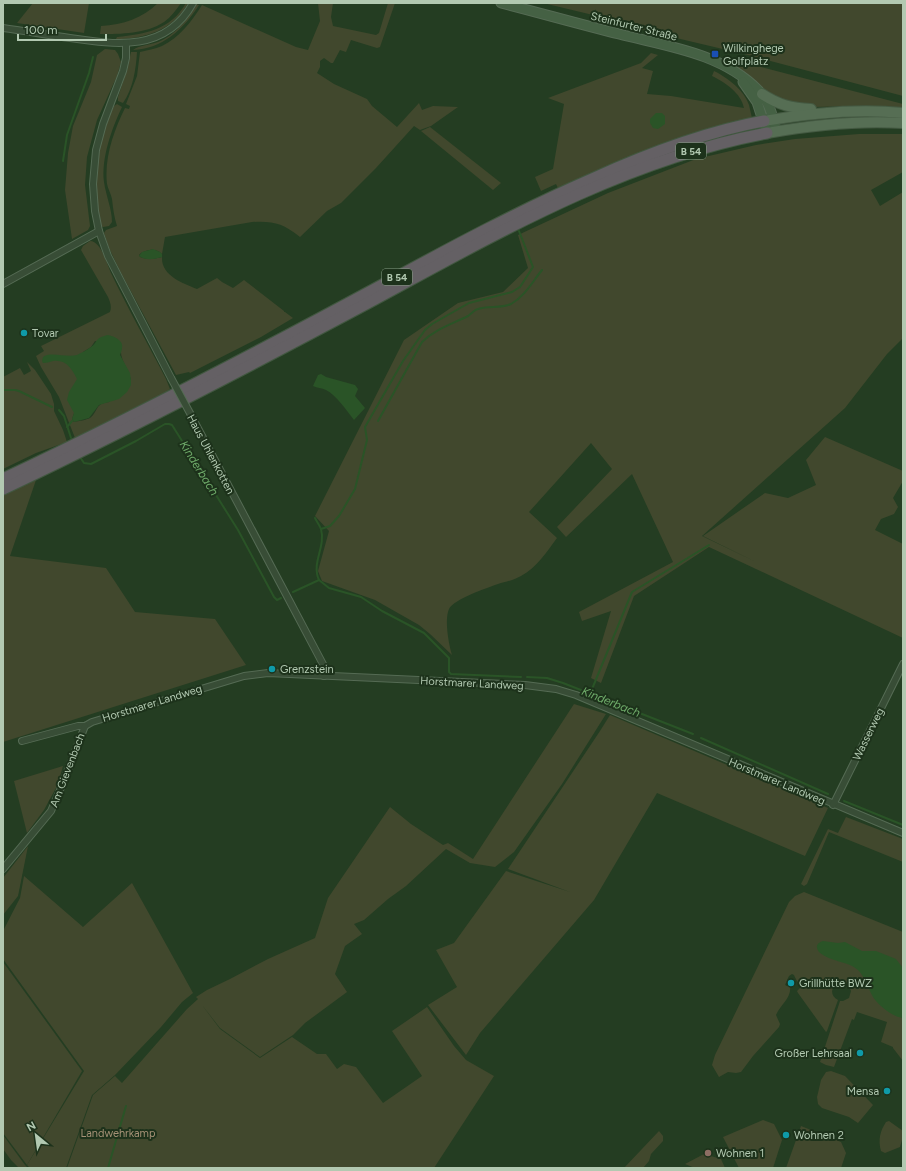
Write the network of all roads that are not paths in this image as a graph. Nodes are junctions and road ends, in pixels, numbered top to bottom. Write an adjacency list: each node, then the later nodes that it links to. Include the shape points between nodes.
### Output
1 (193, 3): 4 (street, via 182,19 163,34 151,39)
2 (501, 3): 5 (main road, Steinfurter Straße, via 689,52 712,60)
3 (3, 28): 4 (street, via 105,43)
4 (126, 43): 12 (street, Haus Uhlenkotten, via 124,68 103,124 95,157 93,193)
5 (736, 73): 6 (main road, Steinfurter Straße); 9 (main road, Steinfurter Straße)
6 (762, 94): 7 (main road, via 788,107); 9 (main road, Steinfurter Straße, via 769,105)
7 (827, 112): 8 (main road, B 54); 9 (main road, B 54)
8 (903, 113)
9 (769, 120): 11 (main road, Steinfurter Straße); 14 (highway, B 54, via 716,132 654,152 547,199 191,386)
10 (903, 123): 11 (main road, B 54, via 844,122)
11 (771, 132): 15 (highway, B 54, via 709,146 651,165 553,206 175,404)
12 (99, 231): 13 (street); 17 (street, Haus Uhlenkotten, bridge, via 114,270 324,666)
13 (3, 284)
14 (3, 479)
15 (3, 489)
16 (903, 664): 20 (street, Wasserweg)
17 (324, 676): 18 (street, Horstmarer Landweg, via 268,673 244,676); 20 (street, Horstmarer Landweg, via 518,684 556,690 589,701)
18 (84, 726): 19 (street, Horstmarer Landweg); 22 (street, Am Gievenbach, via 51,811)
19 (22, 741)
20 (834, 805): 21 (street, Horstmarer Landweg)
21 (903, 834)
22 (3, 869)

